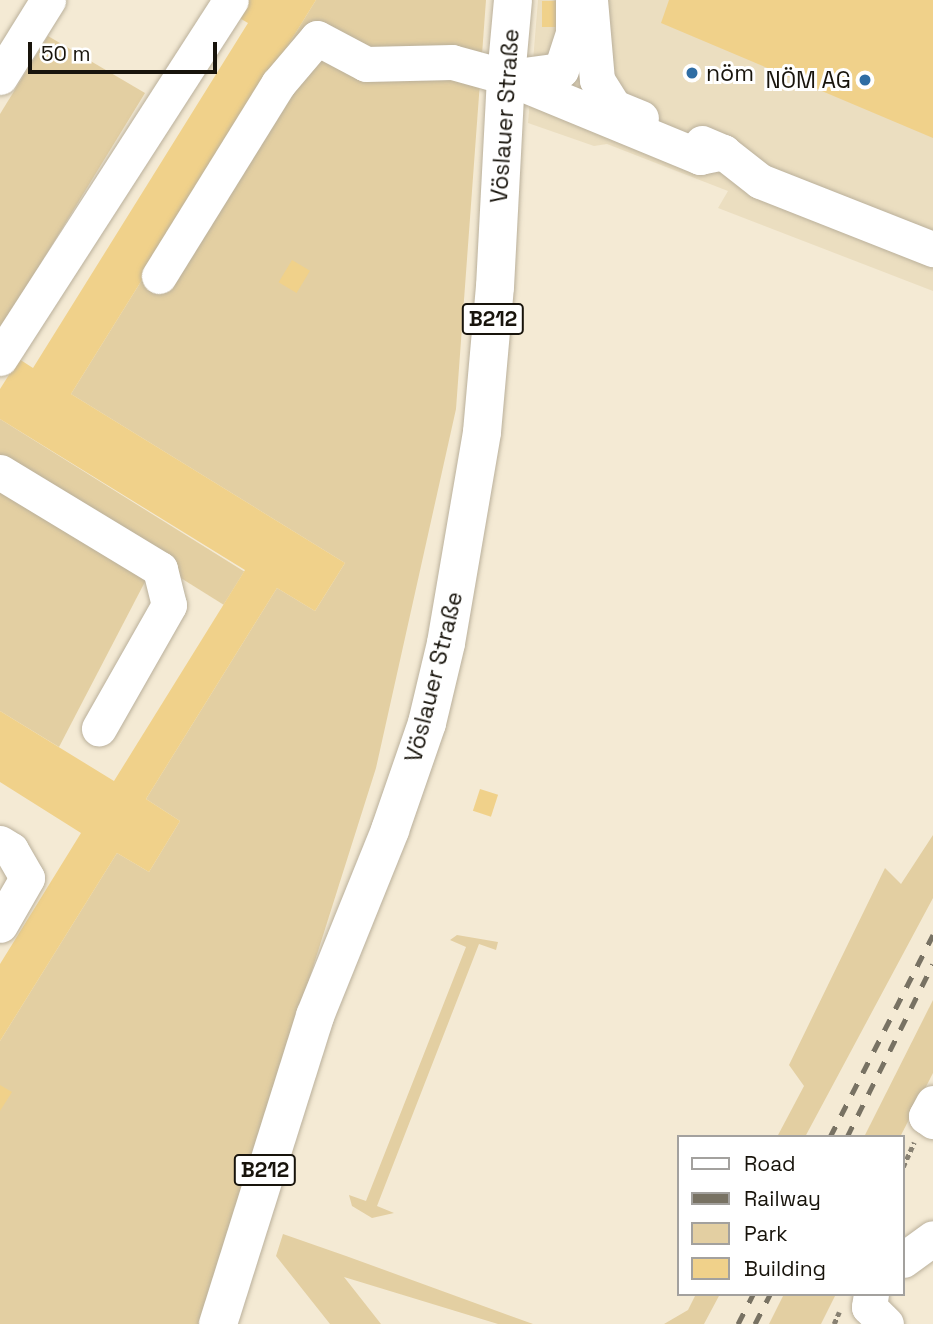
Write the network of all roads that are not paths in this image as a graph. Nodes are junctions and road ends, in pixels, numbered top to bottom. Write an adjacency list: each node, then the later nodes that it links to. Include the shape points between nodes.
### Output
1 (48, 0): 6 (lane)
2 (231, 0): 11 (lane)
3 (513, 0): 7 (main road, Vöslauer Straße / B212)
4 (573, 0): 7 (lane, via 573,32 561,70)
5 (590, 0): 8 (lane, via 597,80 614,107)
6 (0, 77)
7 (506, 77): 8 (lane, via 539,108 701,174); 10 (lane, via 452,62 366,64 317,38 278,84); 19 (main road, Vöslauer Straße / B212, via 482,432 446,643 427,723 390,830 315,1016)
8 (723, 152): 9 (lane, via 760,181)
9 (933, 249)
10 (159, 276)
11 (0, 358)
12 (0, 472): 13 (lane, via 160,569 169,606)
13 (99, 728)
14 (0, 843): 15 (lane, via 11,850 27,878)
15 (0, 925)
16 (933, 1238): 17 (lane)
17 (905, 1259)
18 (855, 1302): 20 (lane, via 869,1307)
19 (218, 1324)
20 (886, 1324)

